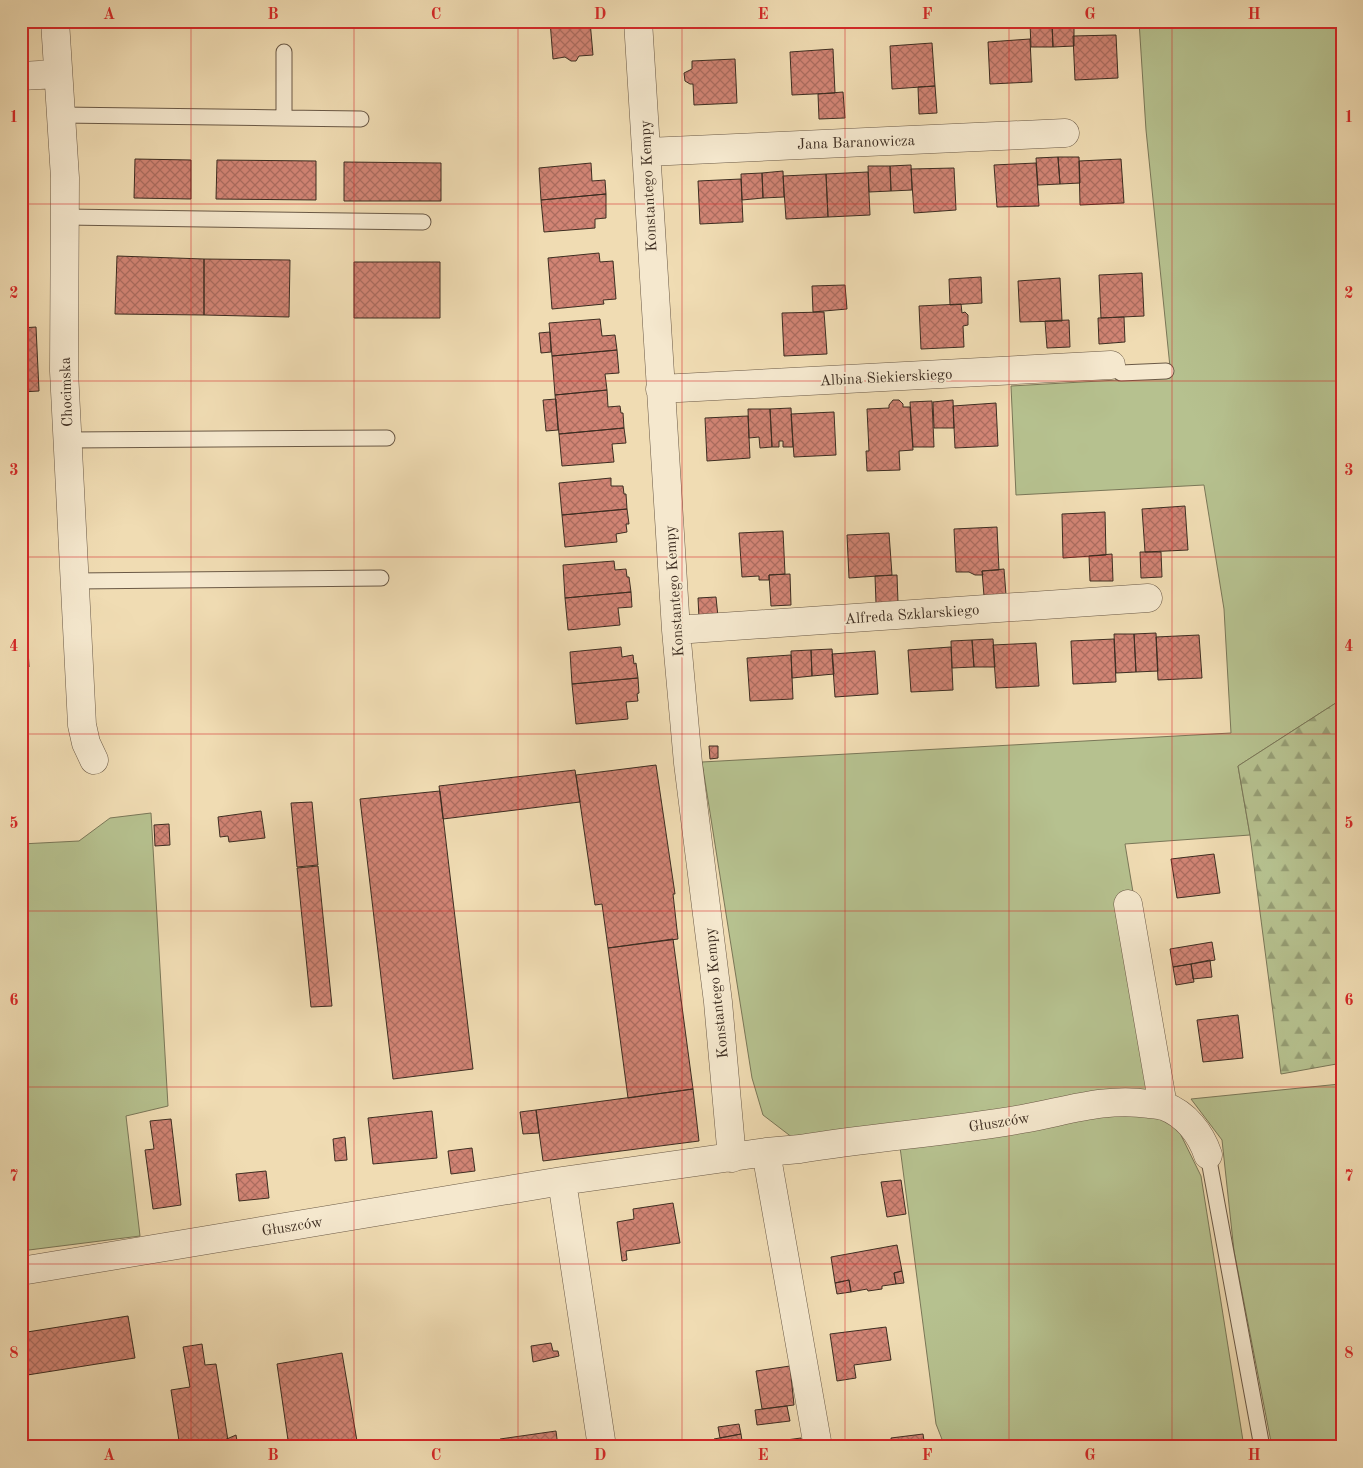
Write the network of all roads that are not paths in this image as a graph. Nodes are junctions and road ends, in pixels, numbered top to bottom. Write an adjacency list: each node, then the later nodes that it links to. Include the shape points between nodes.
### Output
1 (55, 21): 4 (street, Chocimska)
2 (638, 21): 10 (street, Konstantego Kempy)
3 (284, 52): 7 (lane)
4 (58, 74): 5 (street); 6 (street, Chocimska)
5 (21, 76)
6 (61, 115): 7 (lane); 11 (street, Chocimska)
7 (284, 118): 8 (lane)
8 (361, 118)
9 (1064, 133): 10 (street, Jana Baranowicza)
10 (647, 152): 15 (street, Konstantego Kempy)
11 (65, 217): 12 (lane); 17 (street, Chocimska, via 64,371)
12 (423, 222)
13 (1111, 365): 14 (lane, via 1121,373); 15 (street, Albina Siekierskiego)
14 (1166, 371)
15 (660, 390): 21 (street, Konstantego Kempy)
16 (387, 438): 17 (lane)
17 (68, 440): 19 (street, Chocimska)
18 (381, 578): 19 (lane)
19 (75, 581): 22 (street, Chocimska, via 82,725)
20 (1148, 598): 21 (street, Alfreda Szklarskiego)
21 (676, 630): 27 (street, Konstantego Kempy, via 688,763 718,1002)
22 (94, 760)
23 (1128, 904): 24 (street)
24 (1163, 1106): 25 (street, Głuszców, via 1131,1101 1095,1104 1023,1119); 26 (street, Głuszców, via 1192,1126)
25 (766, 1152): 27 (street, Głuszców); 31 (street)
26 (1208, 1155): 32 (lane)
27 (732, 1158): 28 (street, Głuszców)
28 (562, 1181): 29 (street, Głuszców); 30 (street)
29 (21, 1271)
30 (602, 1447)
31 (818, 1447)
32 (1262, 1447)

